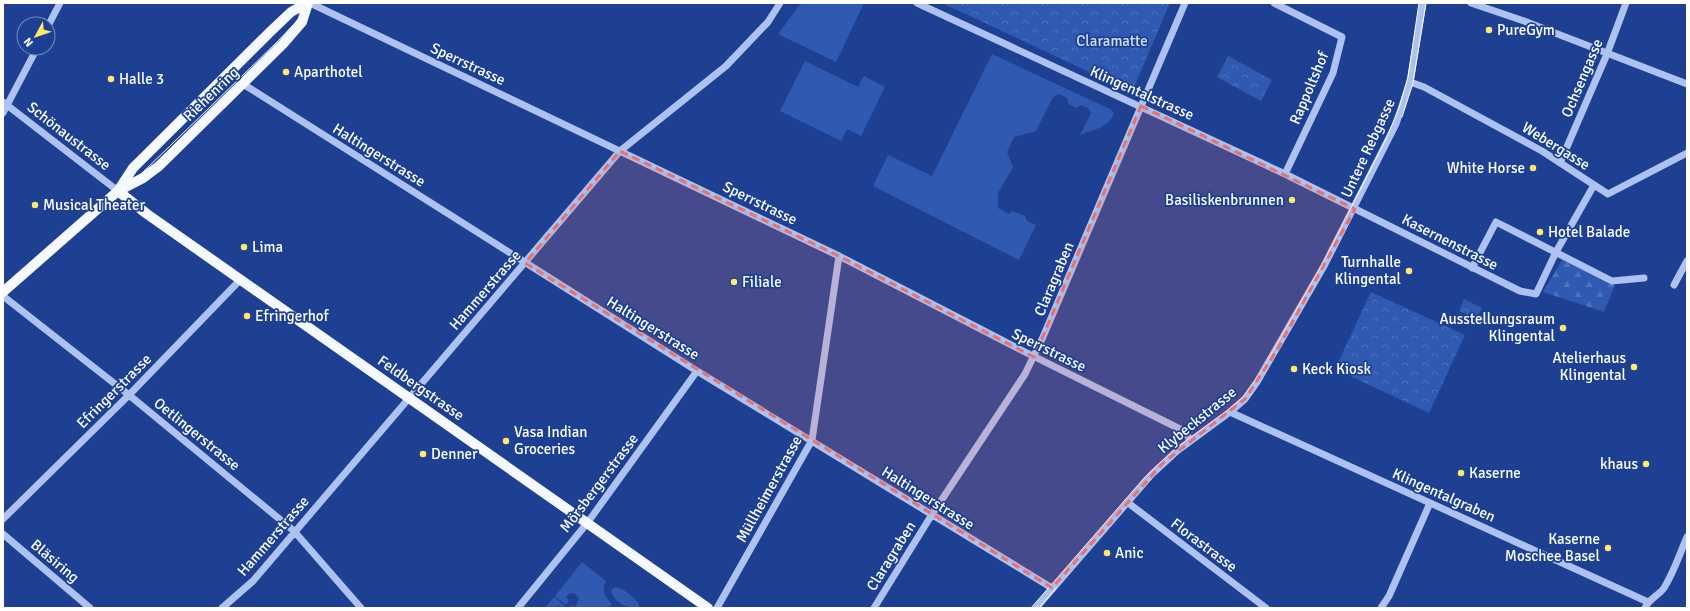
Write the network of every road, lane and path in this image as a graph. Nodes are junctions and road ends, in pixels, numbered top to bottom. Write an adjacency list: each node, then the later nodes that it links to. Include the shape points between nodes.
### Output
1 (60, 3): 10 (street)
2 (308, 3): 14 (main road, Riehenring, via 302,22); 19 (street, Sperrstrasse); 24 (main road, Riehenring, via 291,12 191,110 133,168)
3 (780, 3): 19 (street, Hammerstrasse, via 768,22 726,66)
4 (917, 3): 17 (street, Klingentalstrasse)
5 (1185, 3): 17 (street, Claragraben)
6 (1274, 3): 22 (street, Rappoltshof, via 1342,37 1332,73)
7 (1422, 3): 13 (street, Untere Rebgasse)
8 (1470, 3): 11 (street)
9 (1626, 3): 11 (street, Ochsengasse)
10 (53, 16)
11 (1607, 54): 15 (street); 21 (street, Ochsengasse)
12 (32, 56): 16 (street)
13 (1410, 82): 21 (street, Webergasse, via 1497,125); 25 (street, Untere Rebgasse, via 1396,124)
14 (243, 84): 24 (main road, Riehenring, via 159,166); 29 (street, Haltingerstrasse)
15 (1687, 84)
16 (5, 104): 18 (street); 24 (street, Schönaustrasse)
17 (1141, 106): 22 (street, Klingentalstrasse); 36 (street, Claragraben)
18 (3, 113)
19 (620, 151): 27 (street, Sperrstrasse); 29 (street, Hammerstrasse)
20 (1687, 153): 23 (street, Webergasse, via 1608,194)
21 (1560, 163): 23 (street, Webergasse)
22 (1285, 174): 25 (street, Klingentalstrasse)
23 (1594, 185): 26 (street)
24 (118, 191): 32 (main road, Feldbergstrasse); 34 (main road, Riehenring)
25 (1355, 209): 30 (street, Kasernenstrasse); 40 (street, Klybeckstrasse, via 1257,382 1245,399)
26 (1556, 252): 30 (street, Kasernenstrasse, via 1536,294 1520,291); 30 (street, via 1496,222); 31 (street, via 1612,281)
27 (839, 256): 36 (street, Sperrstrasse); 41 (street, Müllheimerstrasse)
28 (1687, 261): 33 (street)
29 (526, 263): 37 (street, Haltingerstrasse); 39 (street, Hammerstrasse)
30 (1472, 268)
31 (1644, 278)
32 (241, 279): 38 (street, Efringerstrasse); 39 (main road, Feldbergstrasse)
33 (1674, 285)
34 (3, 292)
35 (3, 296): 38 (street, Oetlingerstrasse)
36 (1034, 356): 42 (street, Sperrstrasse, via 1182,430); 45 (street, Claragraben, via 1025,374)
37 (697, 371): 41 (street, Haltingerstrasse); 47 (street, Mörsbergerstrasse)
38 (129, 395): 46 (street, Efringerstrasse); 48 (street, Oetlingerstrasse)
39 (409, 398): 47 (main road, Feldbergstrasse); 48 (street, Hammerstrasse)
40 (1230, 412): 42 (street, Klybeckstrasse); 44 (street, Klingentalgraben)
41 (812, 440): 45 (street, Haltingerstrasse); 58 (street, Müllheimerstrasse)
42 (1191, 440): 43 (street, Klybeckstrasse, via 1163,463)
43 (1127, 502): 51 (street, Klybeckstrasse); 61 (street, Florastrasse)
44 (1430, 503): 52 (street, Klingentalgraben); 62 (street, via 1390,596)
45 (931, 516): 51 (street, Haltingerstrasse); 59 (street, Claragraben)
46 (3, 519)
47 (588, 522): 56 (street, Mörsbergerstrasse); 57 (main road, Feldbergstrasse)
48 (294, 531): 54 (street, Hammerstrasse, via 253,581); 55 (street, Oetlingerstrasse)
49 (3, 534): 53 (street, Bläsiring)
50 (1687, 536): 52 (street, via 1668,580 1662,590)
51 (1052, 588): 60 (street, Klybeckstrasse)
52 (1646, 605)
53 (90, 608)
54 (222, 608)
55 (361, 608)
56 (518, 608)
57 (708, 608)
58 (717, 608)
59 (874, 608)
60 (1036, 608)
61 (1266, 608)
62 (1381, 608)

